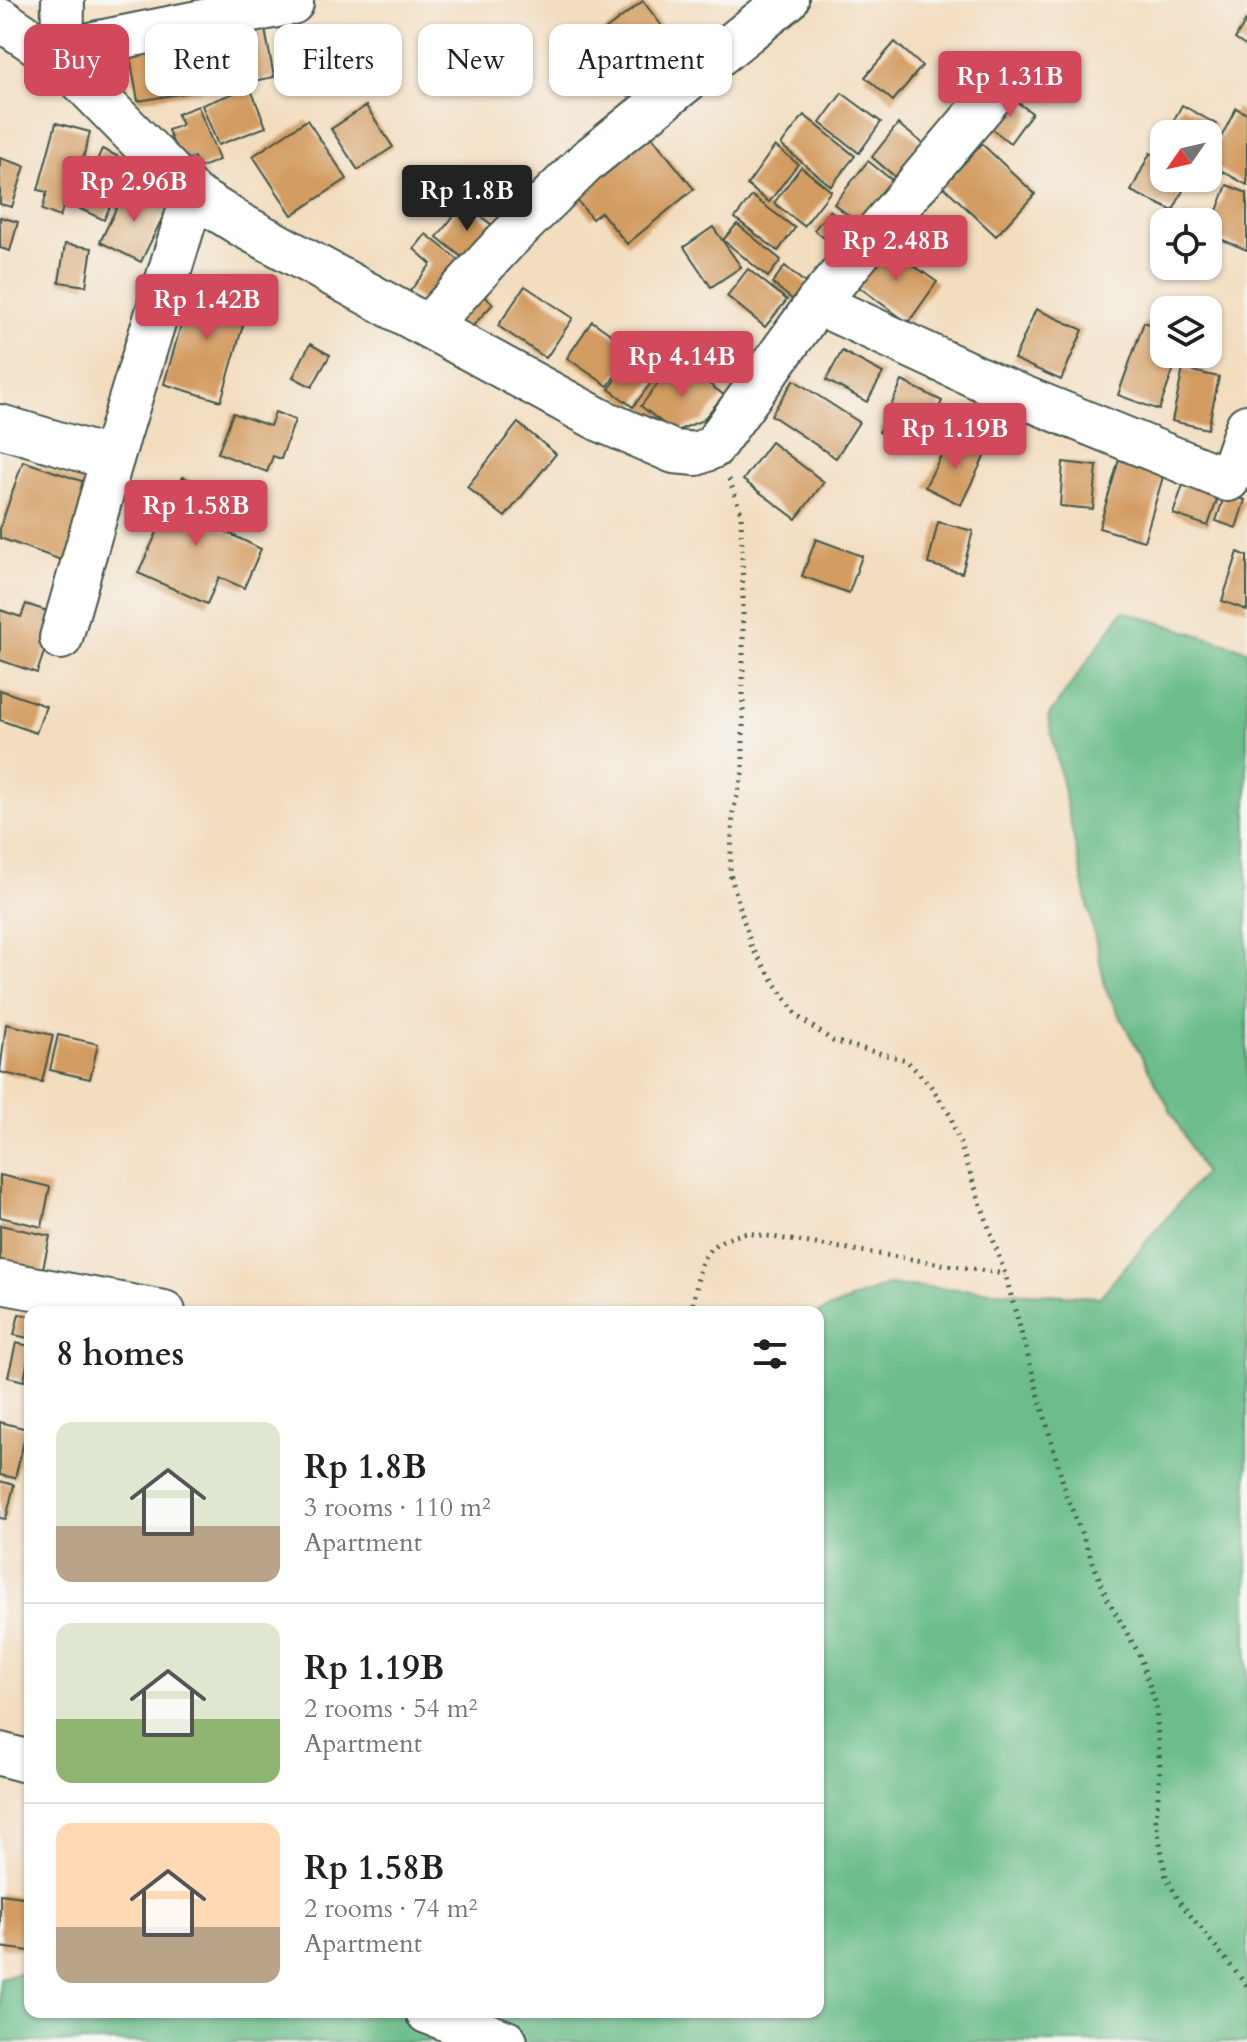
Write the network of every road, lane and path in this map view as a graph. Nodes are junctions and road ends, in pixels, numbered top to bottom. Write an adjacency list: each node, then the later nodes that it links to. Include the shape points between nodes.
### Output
1 (63, 0): 5 (street)
2 (787, 0): 12 (street, via 587,161)
3 (292, 3): 7 (street)
4 (0, 19): 6 (street)
5 (63, 24)
6 (24, 35)
7 (129, 36)
8 (1004, 81): 11 (street)
9 (96, 96): 10 (street)
10 (193, 195): 12 (street); 16 (street)
11 (817, 303): 15 (street); 17 (street, via 996,386)
12 (428, 326): 15 (street, via 600,420 674,452 696,454)
13 (0, 426): 16 (street)
14 (1247, 426): 17 (street)
15 (713, 447): 19 (path, via 741,513 743,772 733,812 730,874 752,948 797,1016 833,1041 906,1060 930,1085 950,1115)
16 (112, 459): 18 (street)
17 (1237, 484)
18 (61, 638)
19 (1005, 1274): 22 (path, via 747,1233 722,1238 699,1262); 25 (path, via 1067,1497 1107,1598 1139,1654 1156,1705 1156,1821 1166,1876 1179,1901)
20 (0, 1282): 21 (street)
21 (131, 1306)
22 (692, 1306)
23 (0, 1754): 24 (street)
24 (24, 1760)
25 (1247, 1986)
26 (443, 2018): 27 (street)
27 (506, 2042)

